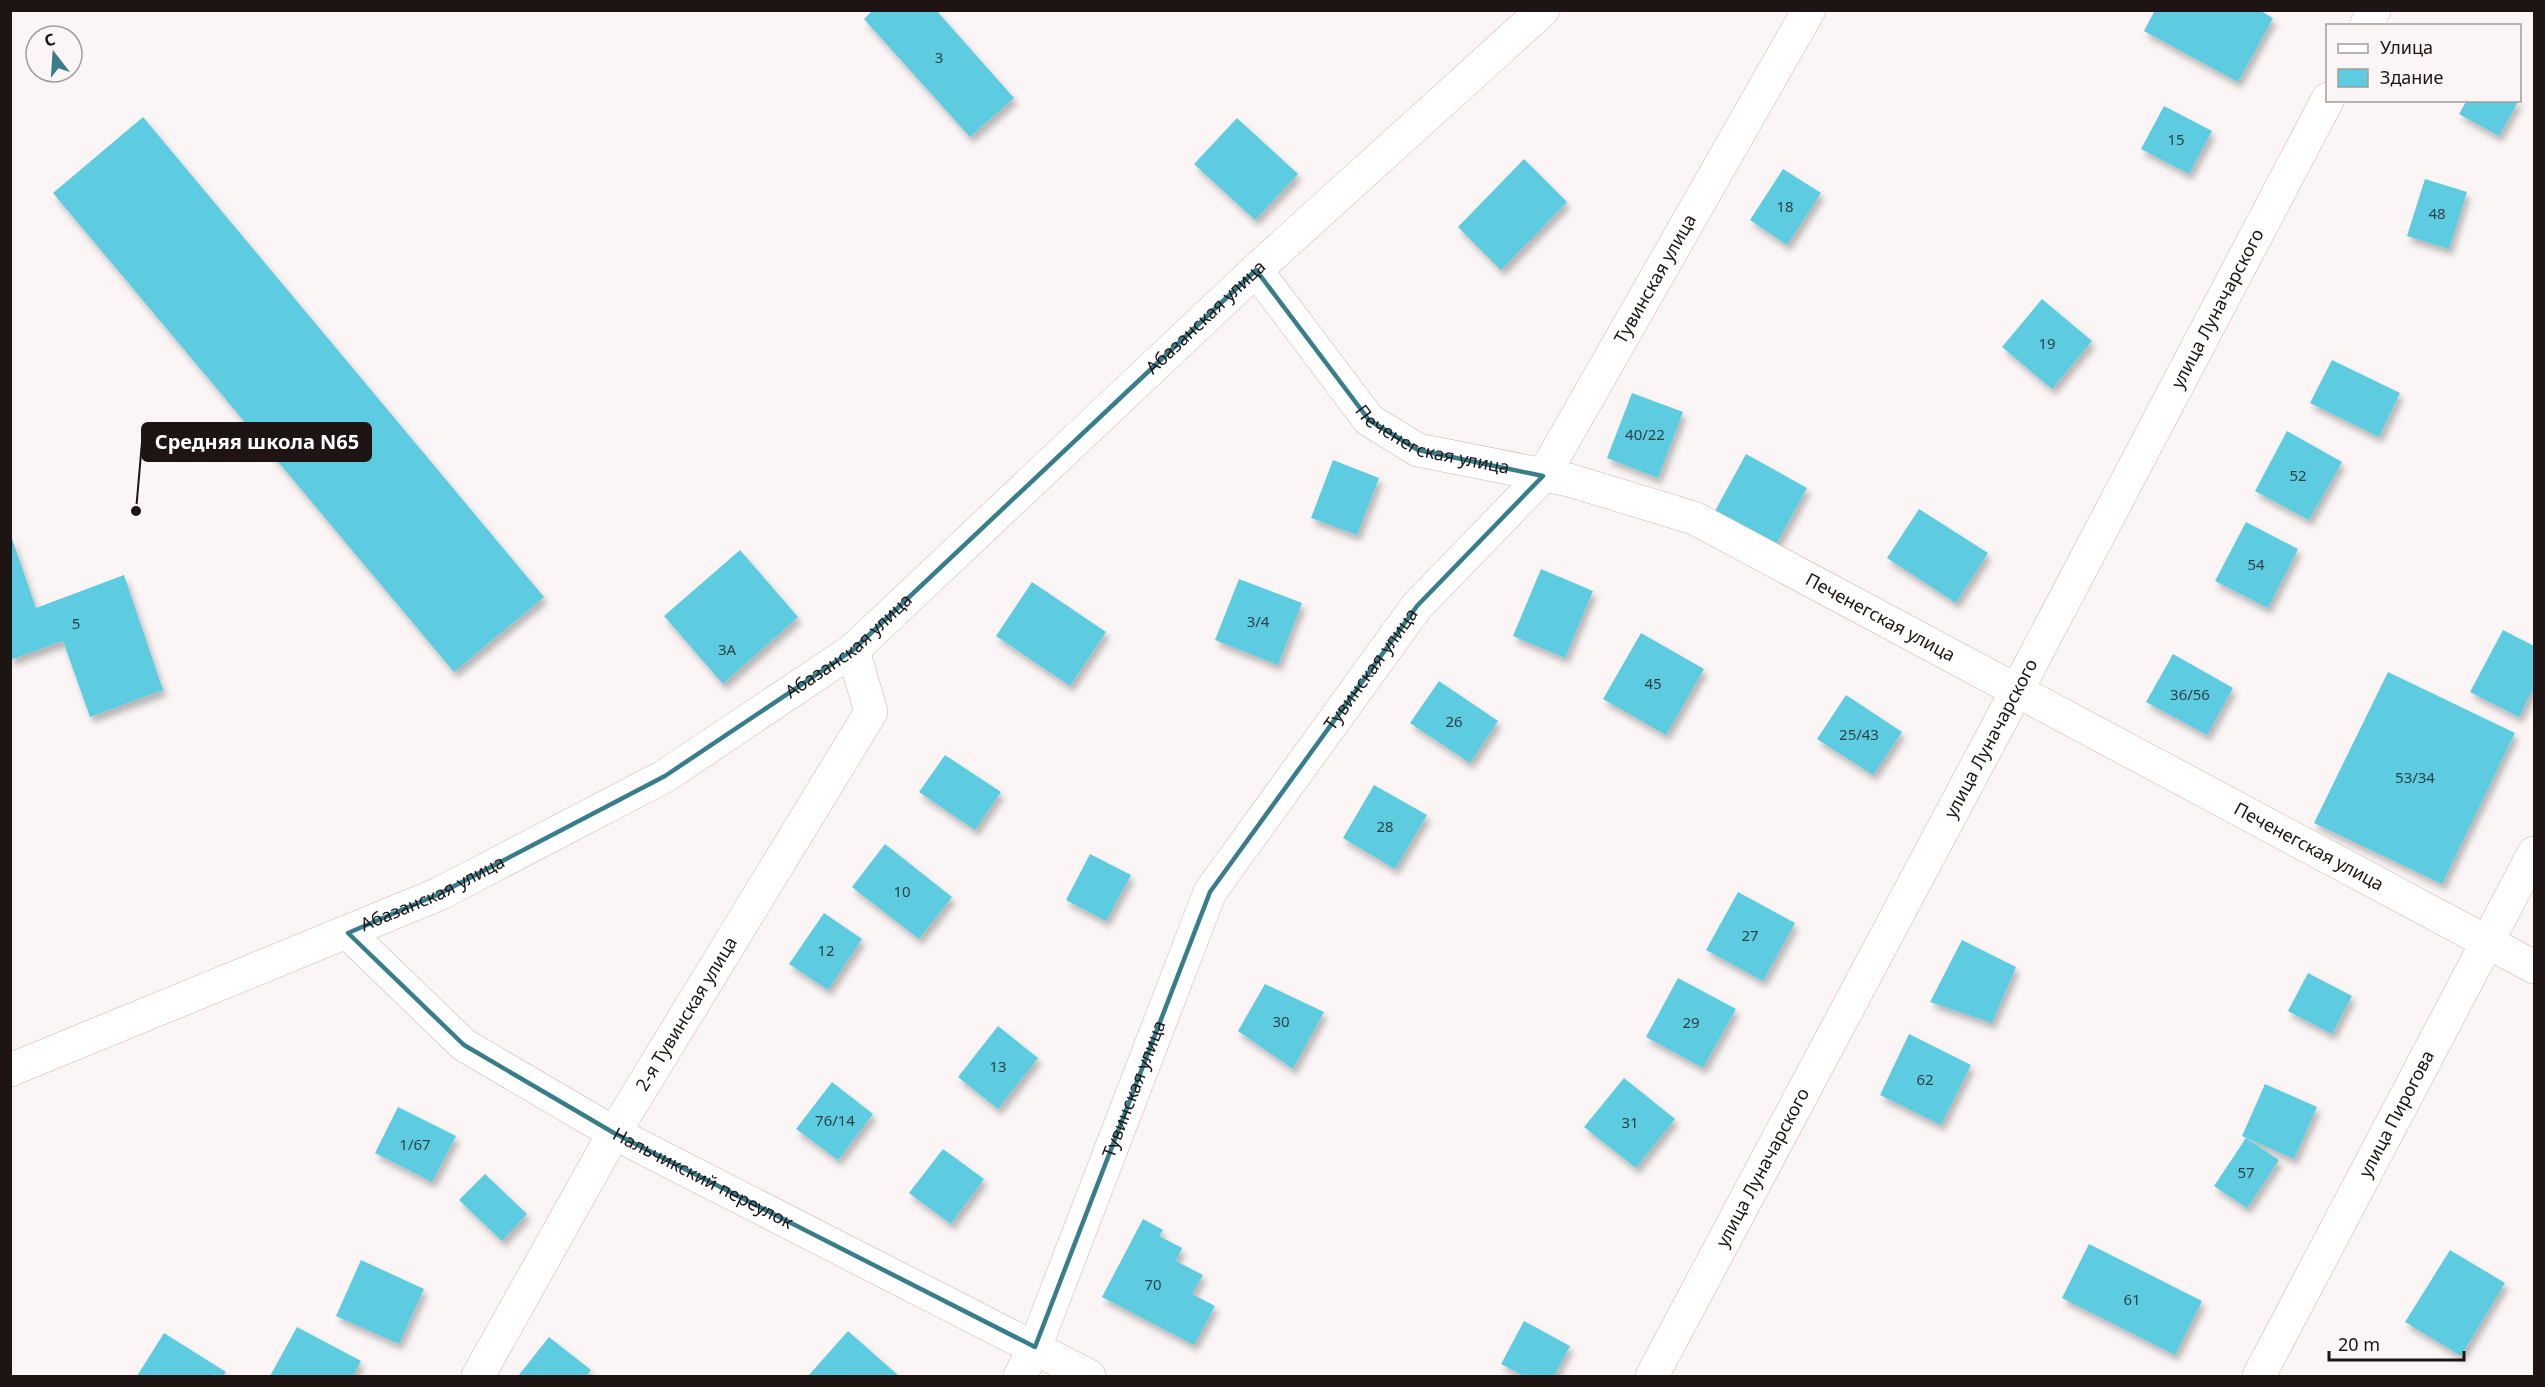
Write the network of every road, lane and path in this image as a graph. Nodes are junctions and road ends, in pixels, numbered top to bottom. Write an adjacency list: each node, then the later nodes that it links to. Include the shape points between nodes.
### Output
1 (1543, 10): 6 (street, Абазанская улица)
2 (1809, 10): 7 (street, Тувинская улица)
3 (2374, 10): 4 (street)
4 (2367, 24)
5 (2326, 102): 9 (street, улица Луначарского)
6 (1256, 270): 7 (street, Печенегская улица, via 1369,420 1418,450); 8 (street, Абазанская улица)
7 (1543, 476): 9 (street, Печенегская улица, via 1569,480 1694,518); 16 (street, Тувинская улица, via 1417,606 1210,892)
8 (853, 650): 11 (street, Абазанская улица, via 665,776 439,894); 15 (street, 2-я Тувинская улица, via 871,711)
9 (2016, 692): 12 (street, Печенегская улица); 20 (street, улица Луначарского)
10 (2535, 853): 12 (street, улица Пирогова)
11 (348, 933): 14 (street, Абазанская улица); 15 (street, Нальчикский переулок, via 464,1044)
12 (2487, 944): 13 (street, Печенегская улица); 21 (street, улица Пирогова)
13 (2535, 967)
14 (10, 1070)
15 (614, 1133): 16 (street, Нальчикский переулок); 17 (street, 2-я Тувинская улица)
16 (1035, 1347): 18 (street, Тувинская улица); 19 (street, Нальчикский переулок)
17 (478, 1377)
18 (1020, 1377)
19 (1089, 1377)
20 (1652, 1377)
21 (2259, 1377)

